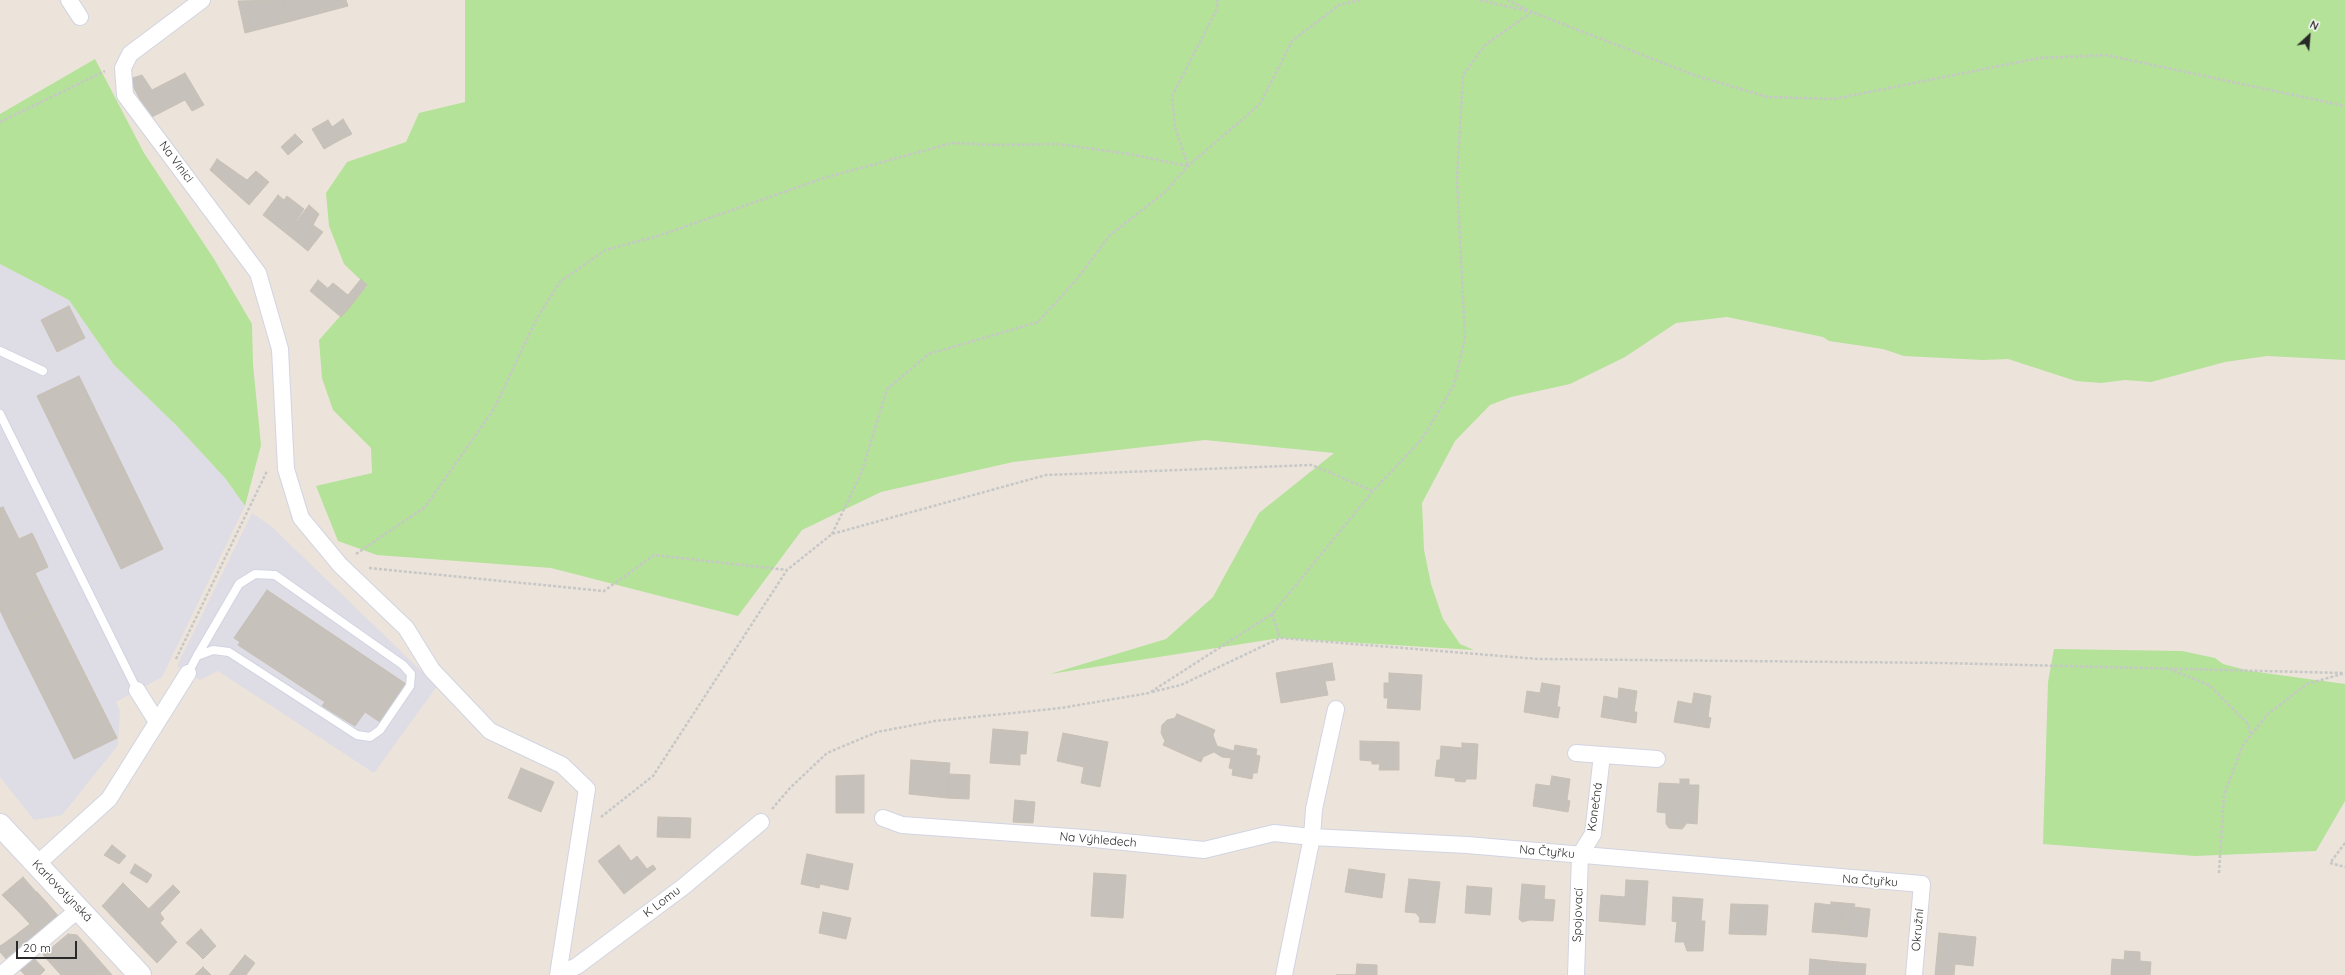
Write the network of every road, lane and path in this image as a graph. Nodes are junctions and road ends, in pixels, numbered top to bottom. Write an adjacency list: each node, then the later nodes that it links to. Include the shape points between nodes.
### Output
1 (69, 0): 8 (street)
2 (202, 0): 9 (street, via 130,54)
3 (1218, 0): 12 (path, via 1216,10 1172,96 1175,127)
4 (1360, 0): 12 (path, via 1339,5 1292,41 1260,104)
5 (1480, 0): 7 (path)
6 (1507, 0): 7 (path)
7 (1532, 12): 10 (path, via 1694,74 1768,97 1834,100 2039,58 2106,55); 17 (path, via 1485,46 1463,75 1457,179 1465,338 1454,385 1422,439)
8 (80, 18)
9 (124, 68): 11 (path, via 101,71); 19 (street, Na Vinici, via 125,94 258,273 280,349 286,469 301,518)
10 (2345, 106)
11 (0, 122)
12 (1188, 166): 18 (path, via 1165,192 1110,235 1077,279 1038,322 929,354 887,389 861,474); 19 (path, via 1058,144 952,143 824,178 658,236 605,250 560,282 537,318 494,408 425,507)
13 (0, 351): 14 (lane)
14 (43, 371)
15 (0, 414): 28 (lane)
16 (270, 465): 24 (path)
17 (1372, 491): 18 (path, via 1312,465 1046,475); 21 (path)
18 (832, 534): 20 (path)
19 (340, 565): 20 (path, via 604,591 654,555); 39 (street, Na Vinici, via 406,628 432,670 490,731 562,765 587,789)
20 (787, 570): 39 (path, via 653,776)
21 (1272, 614): 22 (path); 29 (path)
22 (1280, 638): 25 (path, via 1538,659 1904,662); 29 (path, via 1181,685)
23 (197, 656): 23 (lane, via 239,584 255,574 275,575 403,665 411,674 410,686 380,730 370,737 357,735 229,652 213,650); 26 (lane)
24 (174, 662)
25 (2167, 668): 27 (path); 32 (path, via 2209,685 2247,723)
26 (188, 672): 31 (street)
27 (2344, 673): 32 (path, via 2307,684 2267,715)
28 (137, 690): 31 (street)
29 (1149, 692): 37 (path, via 1061,708 935,721 877,732 827,753 790,788)
30 (1336, 709): 40 (street, via 1314,809)
31 (157, 722): 43 (street, via 109,799)
32 (2252, 734): 45 (path, via 2244,745 2224,795)
33 (1576, 753): 34 (street)
34 (1602, 755): 35 (street); 42 (street, Konečná, via 1593,834)
35 (1658, 760)
36 (883, 818): 40 (street, Na Výhledech, via 902,825 1084,838 1204,850 1274,833)
37 (761, 822): 48 (street, K Lomu, via 590,957)
38 (0, 825): 43 (main road, Karlovotýnská)
39 (580, 834): 48 (street)
40 (1312, 837): 42 (street, Na Čtyřku, via 1467,845); 51 (street)
41 (2345, 843): 44 (path, via 2330,863)
42 (1580, 855): 46 (street, Na Čtyřku); 52 (street, Spojovací)
43 (36, 865): 47 (main road, Karlovotýnská)
44 (2345, 867)
45 (2219, 873)
46 (1922, 884): 53 (street, Okružní)
47 (79, 909): 49 (street); 50 (main road, Karlovotýnská)
48 (559, 974)
49 (1, 975)
50 (140, 975)
51 (1284, 975)
52 (1576, 975)
53 (1914, 975)

